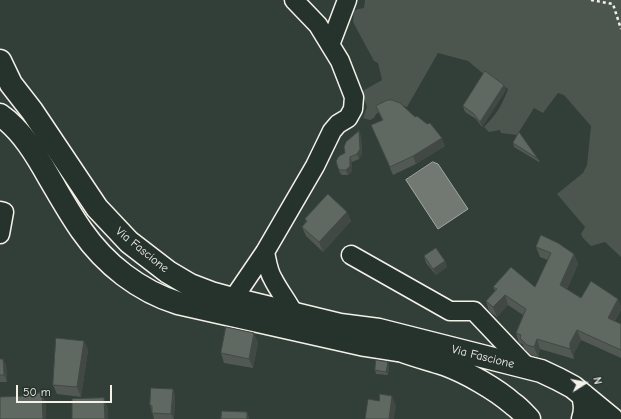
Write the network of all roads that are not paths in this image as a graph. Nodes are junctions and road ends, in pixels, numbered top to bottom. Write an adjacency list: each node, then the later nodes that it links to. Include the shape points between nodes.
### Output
1 (294, 0): 3 (lane, via 318,24)
2 (347, 0): 3 (lane)
3 (330, 45): 9 (lane, via 340,60 354,97 353,109 348,118 332,131 315,166)
4 (0, 61): 5 (main road, Via Fascione)
5 (6, 80): 11 (main road, Via Fascione, via 32,111 97,208 129,242 168,272 190,285)
6 (0, 114): 14 (main road, via 20,132 90,242 112,265 144,289 178,303 359,344)
7 (0, 211): 8 (lane, via 4,212)
8 (0, 234)
9 (265, 252): 11 (lane); 12 (lane, via 273,279)
10 (351, 255): 15 (lane, via 450,312 474,311)
11 (233, 299): 12 (main road, Via Fascione)
12 (294, 314): 13 (main road, Via Fascione)
13 (340, 325): 14 (main road, Via Fascione); 15 (main road, Via Fascione, via 379,330)
14 (397, 350): 17 (main road, Via Fascione, via 461,371)
15 (528, 368): 16 (main road, Via Fascione, via 558,379); 17 (main road, via 515,375 512,380 510,391)
16 (583, 395): 19 (main road); 20 (main road, Via Fascione)
17 (513, 404): 18 (main road, Via Fascione)
18 (529, 419)
19 (583, 419)
20 (612, 419)

